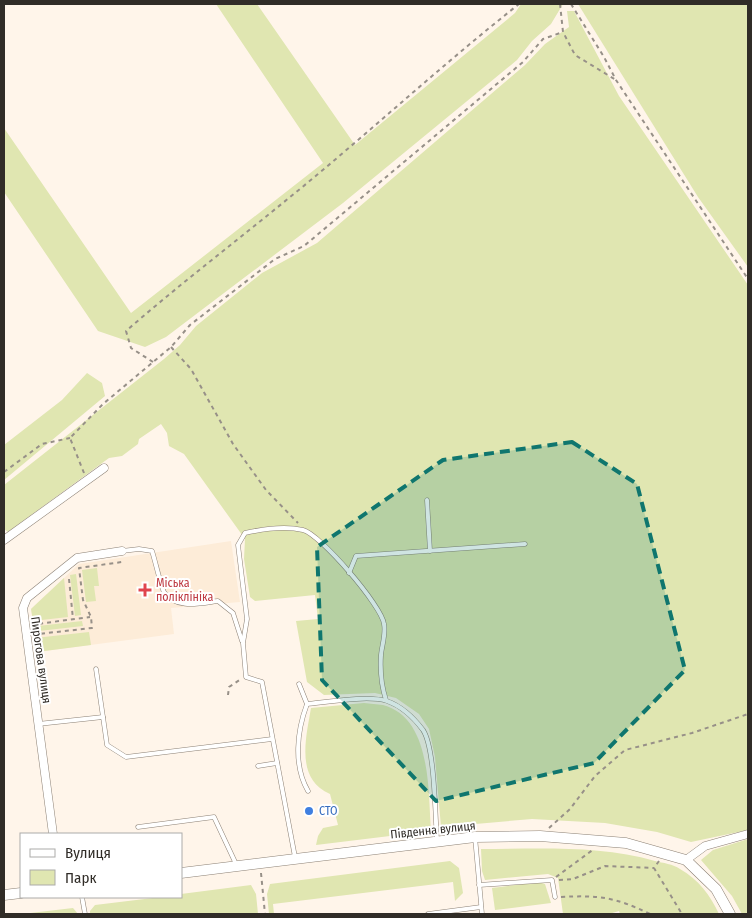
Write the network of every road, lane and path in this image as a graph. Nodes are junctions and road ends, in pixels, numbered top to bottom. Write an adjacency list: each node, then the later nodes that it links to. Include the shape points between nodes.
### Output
1 (519, 4): 8 (path, via 126,331 132,348)
2 (560, 4): 4 (path)
3 (571, 4): 5 (path)
4 (563, 32): 5 (path, via 575,55); 7 (path, via 542,39 523,62 304,246 275,259 190,325)
5 (616, 80): 6 (path)
6 (748, 279)
7 (171, 347): 8 (path); 14 (path, via 191,369 233,444 255,475)
8 (153, 362): 9 (path, via 103,404)
9 (70, 438): 11 (path, via 42,444); 12 (path)
10 (104, 468): 12 (street)
11 (4, 472)
12 (87, 480): 15 (street)
13 (427, 500): 18 (lane)
14 (304, 530): 20 (lane, via 326,547); 25 (lane, via 265,529 245,533 238,545 248,619)
15 (4, 540)
16 (526, 544): 18 (lane)
17 (122, 551): 24 (street, Пирогова вулиця, via 77,558 27,598 23,608); 25 (lane, via 152,551 163,592 174,602 218,601 233,613)
18 (430, 551): 20 (lane, via 356,556)
19 (122, 562): 22 (path, via 79,568 83,600)
20 (349, 573): 30 (lane, via 379,608 385,625 381,675)
21 (69, 579): 23 (path)
22 (91, 617): 23 (path); 24 (path, via 92,628 38,634)
23 (73, 620): 24 (path, via 37,624)
24 (30, 630): 34 (street, Пирогова вулиця)
25 (243, 643): 27 (lane)
26 (96, 669): 33 (lane)
27 (246, 677): 29 (path, via 229,687); 35 (lane, via 262,682)
28 (299, 684): 31 (lane)
29 (228, 695)
30 (386, 700): 31 (lane); 45 (lane, via 402,708 424,731 430,756)
31 (307, 704): 38 (lane, via 300,722 298,751 300,778)
32 (748, 714): 42 (path, via 692,733 625,750 595,776 570,809)
33 (103, 717): 34 (lane); 35 (lane, via 107,745 126,757)
34 (38, 724): 40 (street, Пирогова вулиця)
35 (272, 739): 36 (lane)
36 (277, 763): 37 (lane); 47 (lane)
37 (258, 766)
38 (308, 790)
39 (138, 827): 50 (lane, via 214,817)
40 (53, 833)
41 (748, 834): 48 (street, via 705,846)
42 (540, 836): 43 (street, Південна вулиця); 44 (street, Південна вулиця)
43 (474, 838): 45 (street, Південна вулиця); 54 (lane)
44 (602, 841): 46 (street, Південна вулиця, via 626,842); 53 (path)
45 (437, 842): 47 (street, Південна вулиця)
46 (664, 853): 48 (street, Південна вулиця); 51 (path)
47 (296, 859): 49 (street, Південна вулиця)
48 (686, 860): 66 (street, via 716,889)
49 (260, 863): 50 (street, Південна вулиця); 61 (path)
50 (237, 866): 52 (street, Південна вулиця)
51 (654, 868): 53 (path, via 605,866 573,880); 65 (path)
52 (182, 873)
53 (552, 880): 54 (lane); 57 (lane)
54 (479, 885): 59 (lane)
55 (20, 893): 56 (street)
56 (4, 895)
57 (555, 897): 64 (path, via 607,897)
58 (82, 898): 60 (lane)
59 (481, 907): 62 (lane); 63 (lane)
60 (85, 914)
61 (265, 914)
62 (428, 914)
63 (482, 914)
64 (650, 914)
65 (682, 914)
66 (730, 914)

